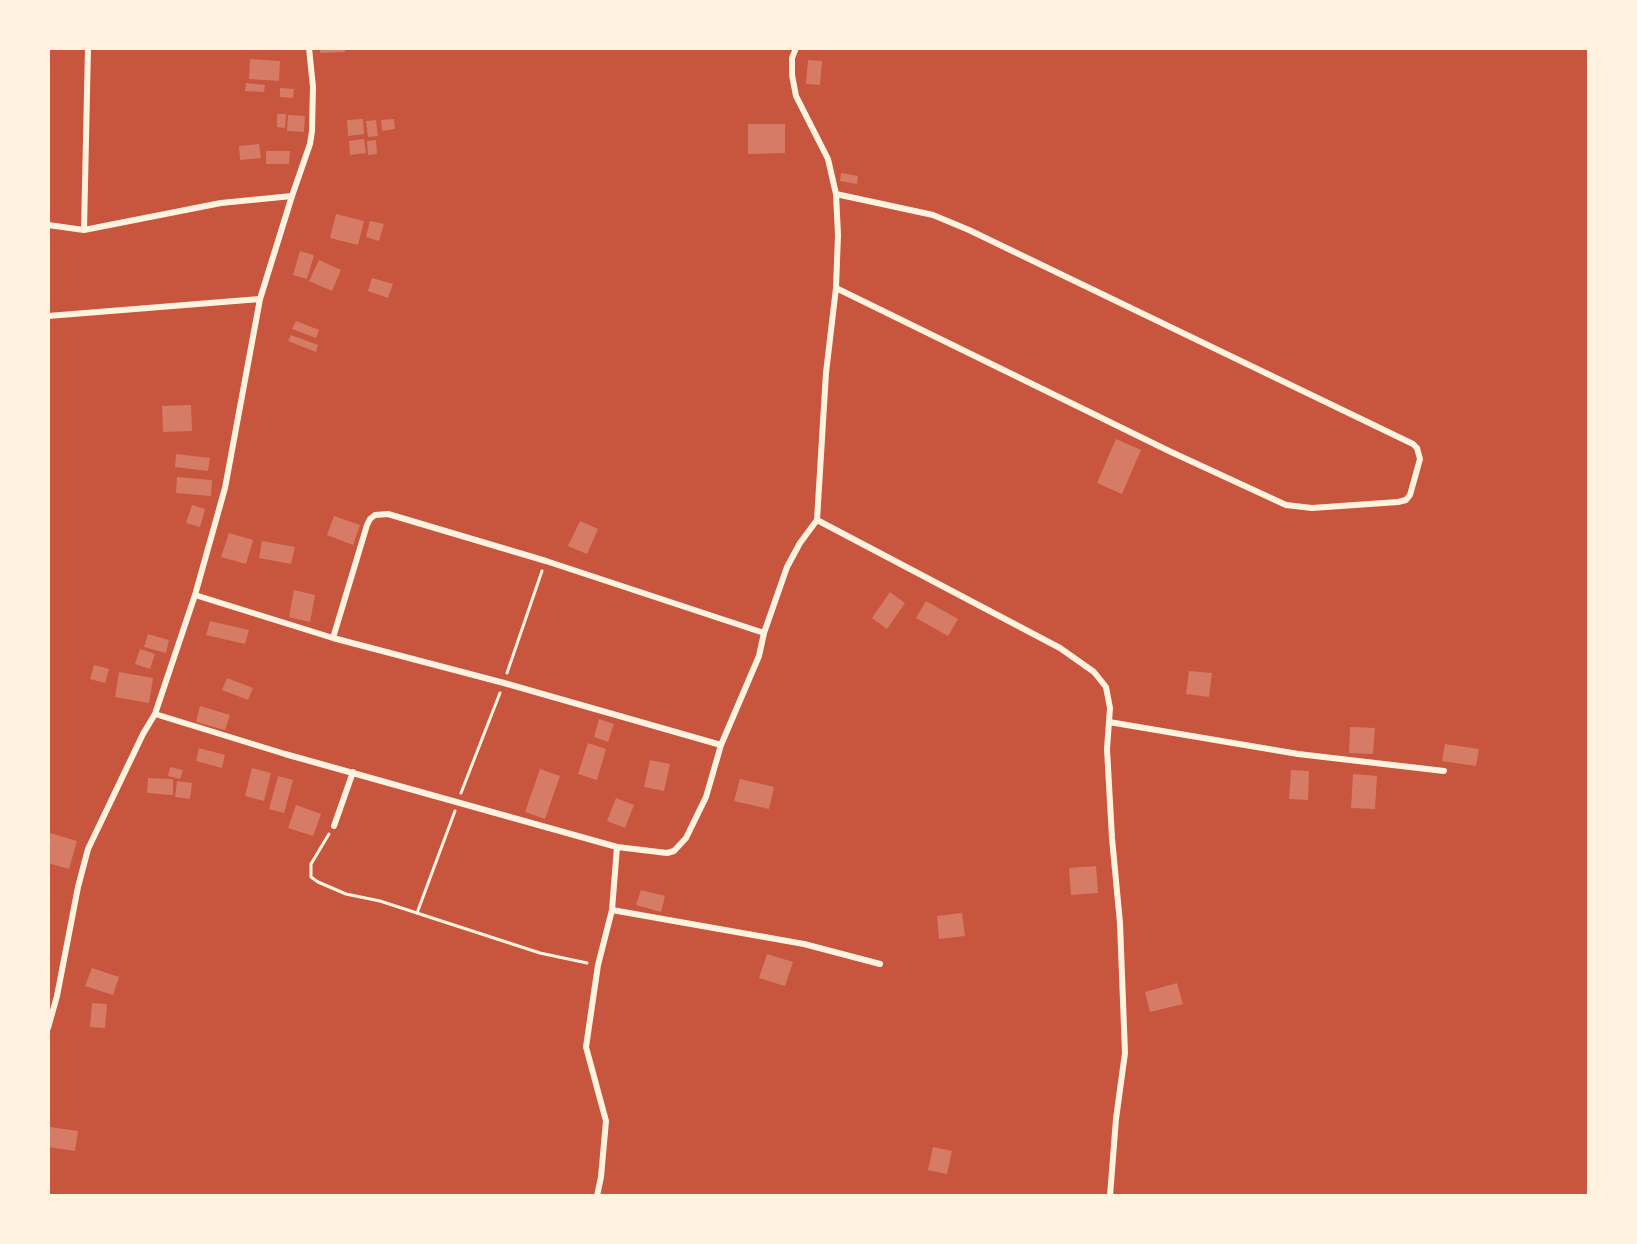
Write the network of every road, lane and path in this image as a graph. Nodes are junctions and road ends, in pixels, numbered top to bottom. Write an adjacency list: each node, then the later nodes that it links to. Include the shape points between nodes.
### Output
1 (88, 48): 7 (street)
2 (309, 48): 5 (street, via 312,131 307,158)
3 (796, 48): 4 (street, via 792,58 796,96 828,159)
4 (836, 194): 8 (street); 8 (street, via 933,215 969,230 1413,444 1420,459 1410,495 1398,502 1312,508 1286,505)
5 (292, 196): 7 (street, via 221,203); 9 (street)
6 (48, 225): 7 (street)
7 (84, 230)
8 (836, 288): 11 (street, via 826,373)
9 (260, 299): 10 (street); 13 (street, via 225,488)
10 (48, 316)
11 (817, 520): 14 (street, via 787,567); 18 (street, via 1082,662 1106,687)
12 (546, 561): 14 (street); 15 (street, via 402,517 375,515 367,525); 16 (path)
13 (195, 595): 15 (street); 17 (street)
14 (764, 633): 19 (street, via 750,680)
15 (333, 638): 16 (street)
16 (504, 683): 19 (street)
17 (155, 714): 21 (street); 27 (street, via 88,849)
18 (1110, 722): 20 (street, via 1298,754); 29 (street, via 1107,749 1125,1053)
19 (721, 745): 23 (street, via 706,797 686,838 674,851)
20 (1444, 771)
21 (352, 772): 22 (street); 23 (street)
22 (334, 826): 26 (path, via 311,864 311,876 318,882 540,953)
23 (617, 847): 24 (street)
24 (612, 910): 25 (street, via 804,944); 26 (street)
25 (880, 964)
26 (598, 965): 28 (street, via 586,1047 606,1121)
27 (48, 1028)
28 (597, 1196)
29 (1110, 1196)

